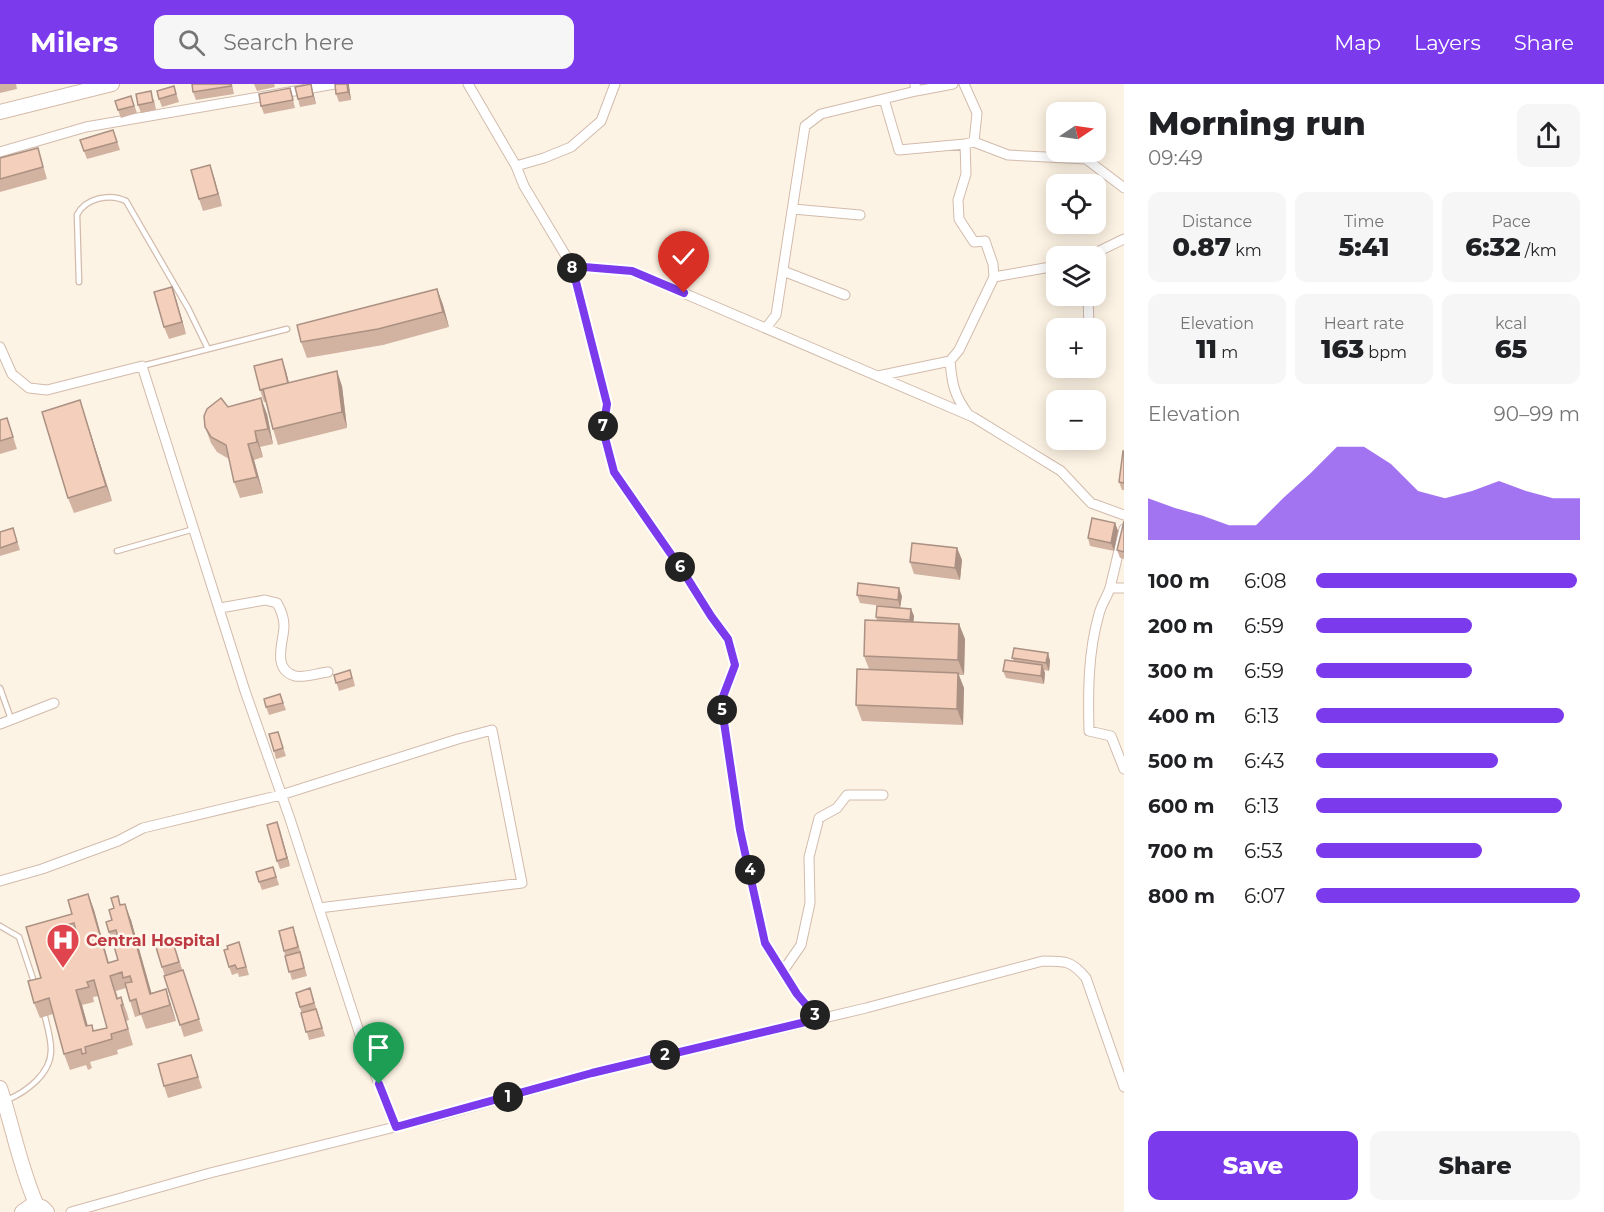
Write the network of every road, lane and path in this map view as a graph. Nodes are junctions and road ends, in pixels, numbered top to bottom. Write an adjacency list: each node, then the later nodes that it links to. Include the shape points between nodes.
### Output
1 (112, 84): 9 (street)
2 (335, 84): 11 (street, via 86,127)
3 (468, 84): 12 (street)
4 (615, 84): 12 (street, via 601,122 571,147)
5 (953, 84): 7 (street)
6 (964, 84): 10 (street, via 977,113)
7 (915, 88): 8 (street)
8 (884, 99): 10 (street, via 899,150); 14 (street, via 821,114 805,126)
9 (0, 112)
10 (969, 143): 13 (street, via 1008,155 1086,159); 21 (street, via 958,200 960,219 974,242 984,241)
11 (0, 152)
12 (516, 166): 18 (street)
13 (1124, 188)
14 (794, 209): 15 (street); 20 (street)
15 (860, 215)
16 (1124, 239): 17 (street)
17 (1106, 248)
18 (572, 266): 24 (street, via 632,271); 50 (street, via 607,404 603,430 614,472 728,639 735,665 721,702 740,830 765,943)
19 (1046, 268): 21 (street)
20 (783, 272): 23 (street); 24 (street, via 776,315)
21 (994, 277): 28 (street)
22 (80, 282): 27 (lane, via 77,215 81,206 118,197 126,201 188,308)
23 (845, 295)
24 (766, 328): 30 (street)
25 (287, 329): 27 (lane)
26 (0, 347): 29 (street, via 12,374 29,388 47,390)
27 (207, 349): 29 (lane)
28 (950, 361): 30 (street); 31 (street, via 957,399)
29 (142, 366): 33 (street)
30 (877, 376): 31 (street)
31 (970, 416): 32 (street, via 1062,471 1091,503)
32 (1124, 515)
33 (195, 529): 35 (lane); 38 (street)
34 (1124, 529): 36 (street)
35 (117, 551)
36 (1110, 588): 37 (street); 44 (street, via 1099,612 1090,650 1089,731 1111,736)
37 (1124, 588)
38 (220, 608): 39 (street, via 266,600 277,603 284,624 279,645 286,670 294,676); 45 (street)
39 (328, 672)
40 (0, 688): 42 (lane)
41 (54, 703): 42 (street)
42 (11, 720): 43 (street)
43 (0, 724)
44 (1124, 770)
45 (281, 795): 47 (street, via 143,828 118,842); 48 (street); 48 (street, via 492,730 522,883)
46 (882, 795): 50 (street, via 847,795 837,808 819,818 809,857 810,903 801,945)
47 (0, 881)
48 (319, 908): 57 (street, via 362,1041)
49 (0, 926): 51 (lane, via 19,937)
50 (783, 971): 53 (street)
51 (38, 993)
52 (41, 1004): 56 (lane, via 51,1052 41,1076 30,1089)
53 (818, 1019): 54 (street, via 1043,961 1075,964 1086,978); 57 (street, via 592,1073)
54 (1124, 1087)
55 (0, 1088): 56 (street)
56 (5, 1101): 58 (street)
57 (396, 1127): 61 (street)
58 (26, 1182): 59 (street); 60 (street)
59 (42, 1209): 60 (street, via 32,1206)
60 (22, 1211)
61 (71, 1212)

